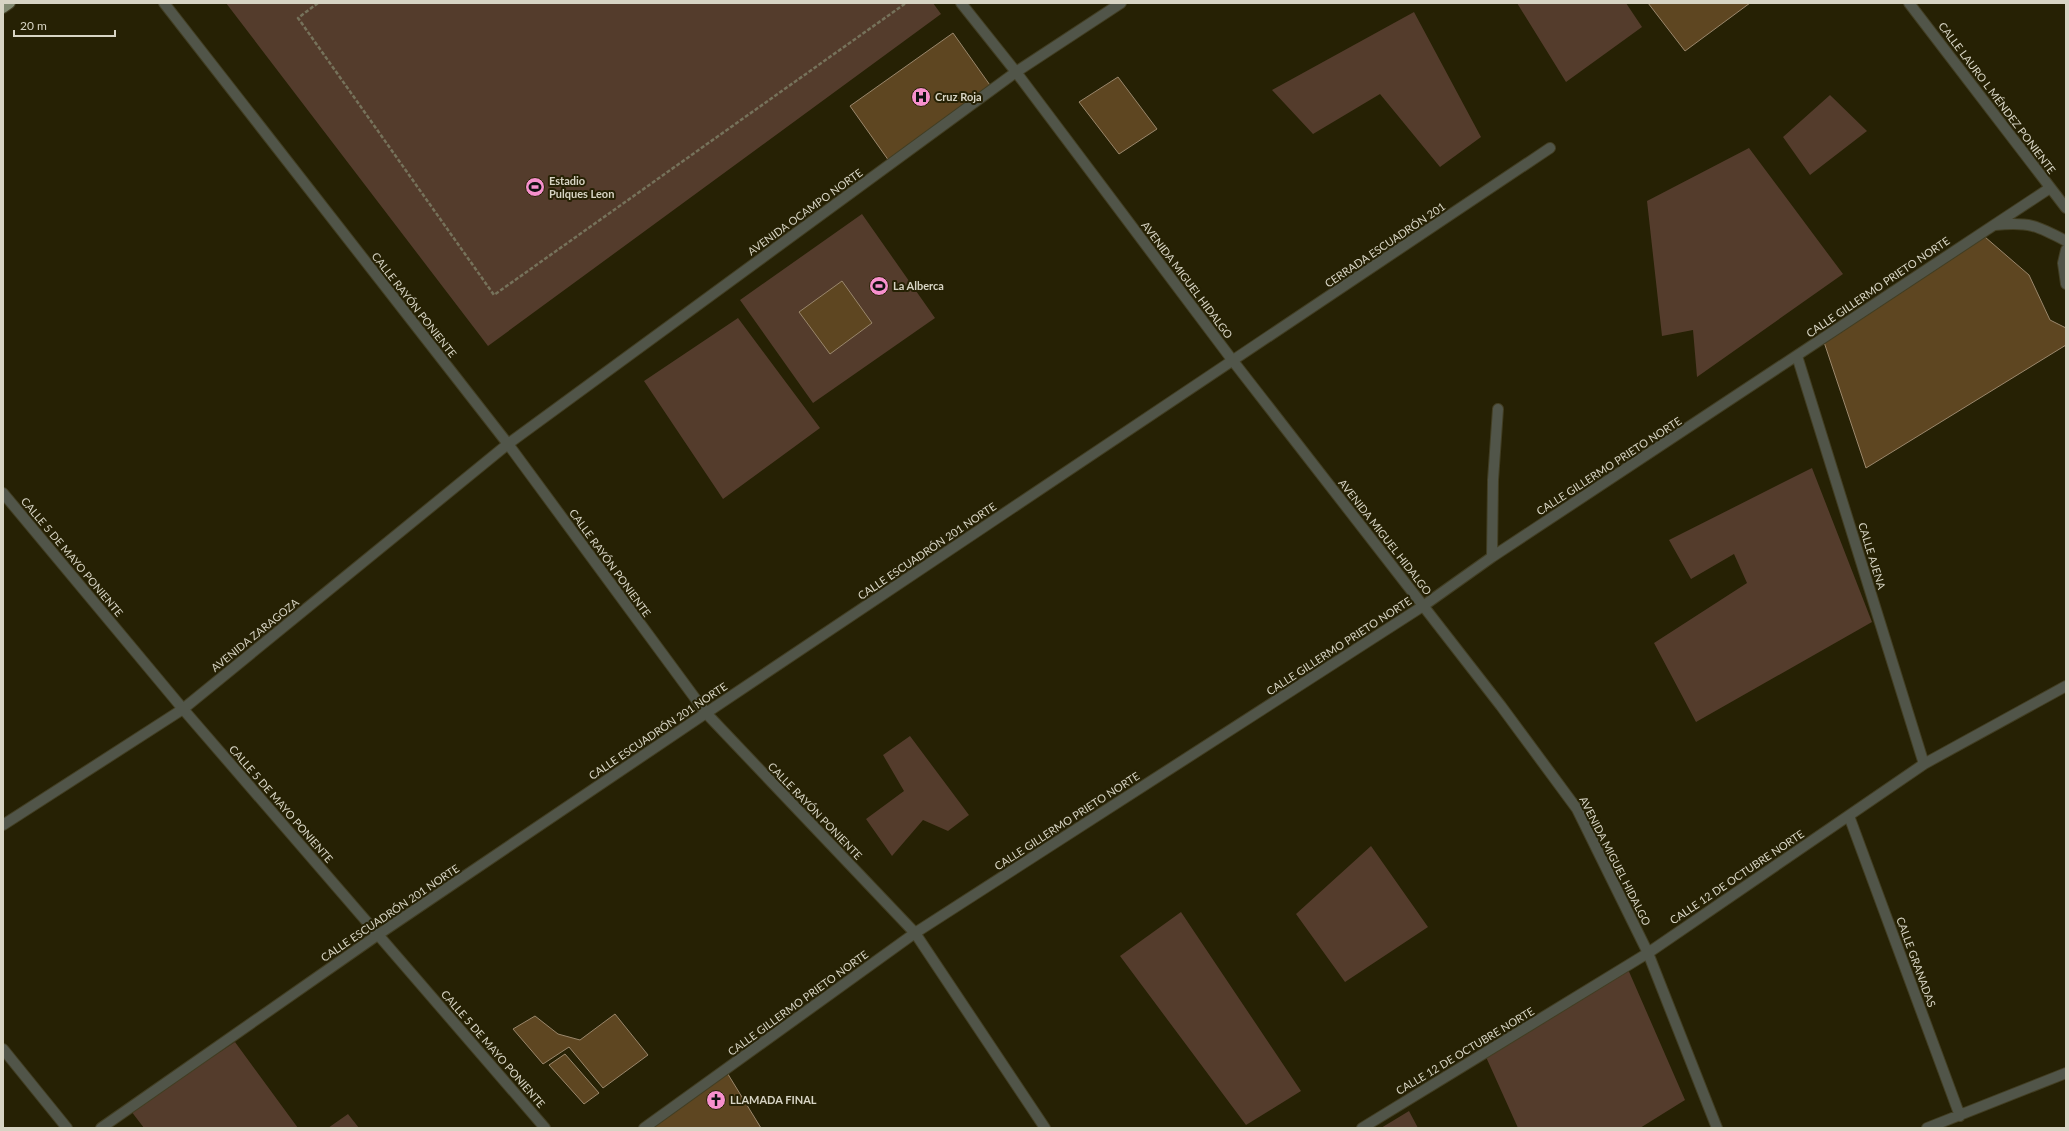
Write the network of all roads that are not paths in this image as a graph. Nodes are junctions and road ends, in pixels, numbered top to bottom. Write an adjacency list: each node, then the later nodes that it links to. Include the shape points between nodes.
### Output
1 (10, 3): 6 (main road)
2 (164, 3): 18 (street, CALLE RAYÓN PONIENTE)
3 (961, 3): 7 (street, AVENIDA MIGUEL HIDALGO)
4 (1120, 3): 7 (street, AVENIDA OCAMPO NORTE)
5 (1909, 3): 9 (street, CALLE LAURO L MÉNDEZ PONIENTE)
6 (3, 8)
7 (1016, 72): 16 (street, AVENIDA MIGUEL HIDALGO); 18 (street, AVENIDA OCAMPO NORTE)
8 (1550, 148): 16 (street, CERRADA ESCUADRÓN 201)
9 (2050, 188): 10 (street, CALLE LAURO L MÉNDEZ PONIENTE); 11 (street, CALLE GILLERMO PRIETO NORTE)
10 (2066, 208)
11 (1993, 225): 12 (street, via 2021,223 2039,226); 15 (street, CALLE GILLERMO PRIETO NORTE)
12 (2066, 241)
13 (2066, 250): 14 (street, via 2063,263)
14 (2066, 284)
15 (1797, 356): 20 (street, CALLE GILLERMO PRIETO NORTE); 25 (street, CALLE AJENA)
16 (1233, 361): 21 (street, AVENIDA MIGUEL HIDALGO); 24 (street, CALLE ESCUADRÓN 201 NORTE)
17 (1498, 409): 20 (street, via 1493,480)
18 (508, 444): 23 (street, AVENIDA ZARAGOZA); 24 (street, CALLE RAYÓN PONIENTE)
19 (3, 492): 23 (street, CALLE 5 DE MAYO PONIENTE)
20 (1492, 557): 21 (street, CALLE GILLERMO PRIETO NORTE)
21 (1423, 606): 29 (street, CALLE GILLERMO PRIETO NORTE); 30 (street, AVENIDA MIGUEL HIDALGO, via 1577,809)
22 (2066, 686): 25 (street, CALLE 12 DE OCTUBRE NORTE)
23 (183, 709): 27 (street, AVENIDA ZARAGOZA); 28 (street, CALLE 5 DE MAYO PONIENTE)
24 (706, 713): 28 (street, CALLE ESCUADRÓN 201 NORTE); 29 (street, CALLE RAYÓN PONIENTE)
25 (1924, 764): 26 (street, CALLE 12 DE OCTUBRE NORTE)
26 (1849, 816): 30 (street, CALLE 12 DE OCTUBRE NORTE); 33 (street, CALLE GRANADAS)
27 (3, 825)
28 (379, 934): 35 (street, CALLE ESCUADRÓN 201 NORTE); 36 (street, CALLE 5 DE MAYO PONIENTE)
29 (915, 934): 37 (street, CALLE GILLERMO PRIETO NORTE); 38 (street, CALLE RAYÓN PONIENTE)
30 (1648, 953): 39 (street, CALLE 12 DE OCTUBRE NORTE); 40 (street, AVENIDA MIGUEL HIDALGO)
31 (3, 1049): 34 (street)
32 (2066, 1073): 33 (street)
33 (1960, 1116): 41 (street)
34 (66, 1128)
35 (101, 1128)
36 (545, 1128)
37 (644, 1128)
38 (1046, 1128)
39 (1362, 1128)
40 (1717, 1128)
41 (1927, 1128)

